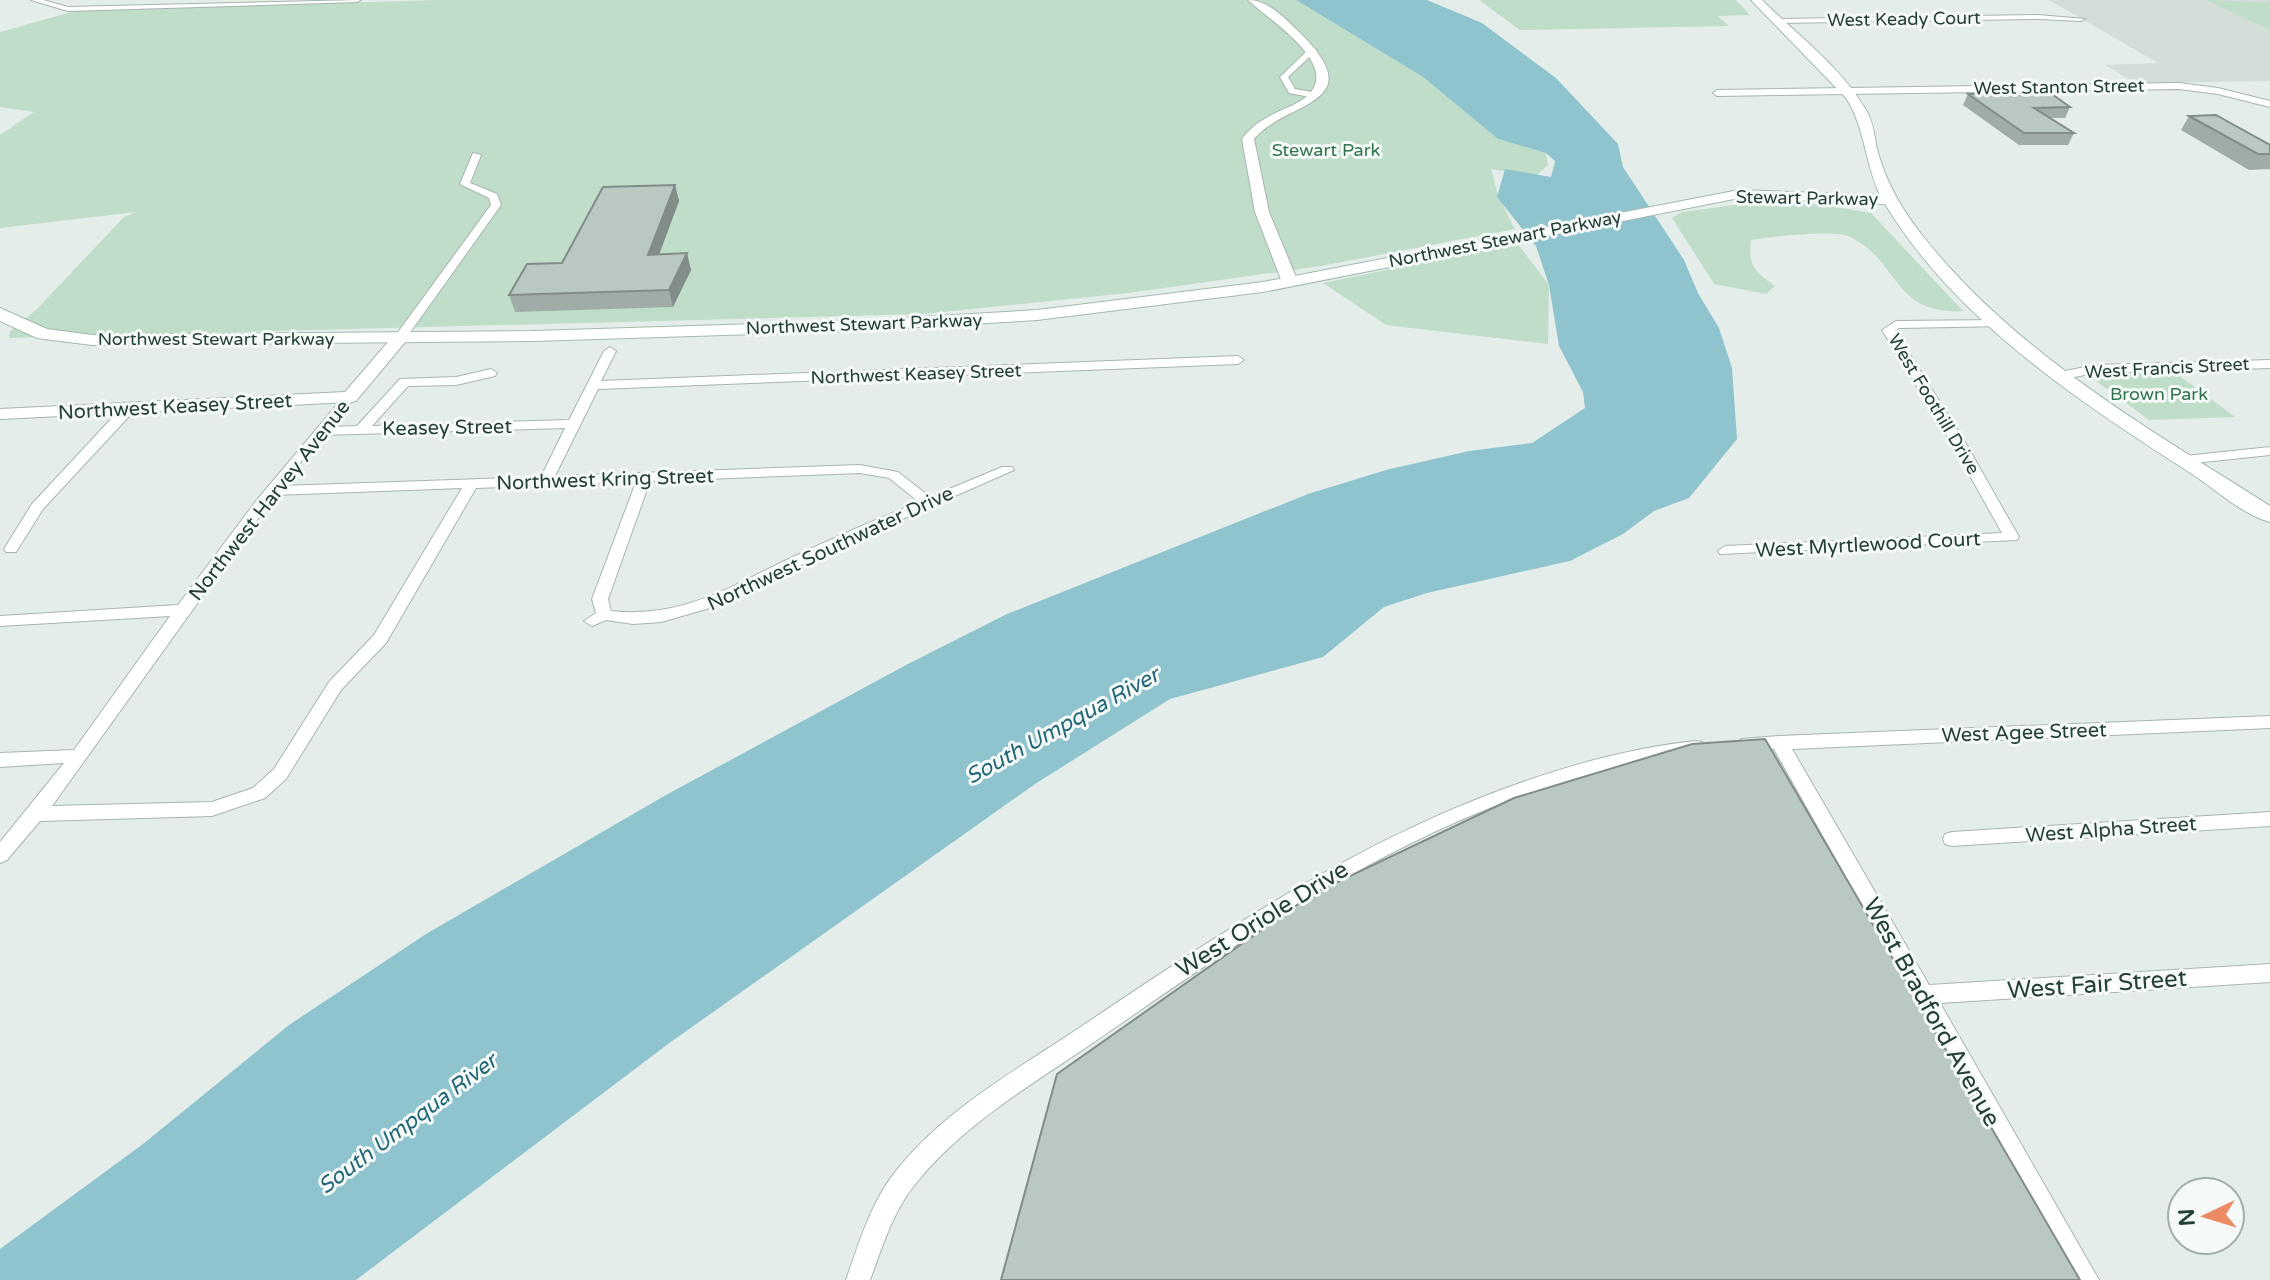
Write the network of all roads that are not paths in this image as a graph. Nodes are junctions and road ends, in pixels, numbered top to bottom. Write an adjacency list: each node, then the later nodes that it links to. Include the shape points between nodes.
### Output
1 (35, 0): 2 (street, via 68,9)
2 (357, 0)
3 (1253, 0): 7 (street)
4 (1756, 0): 6 (main road)
5 (2081, 19): 6 (street, West Keady Court)
6 (1776, 21): 8 (main road)
7 (1313, 50): 10 (street, via 1321,85); 10 (street, via 1284,77 1292,91)
8 (1845, 90): 9 (street, West Stanton Street); 11 (street, West Stanton Street, via 2179,86); 14 (main road, via 1863,115 1875,167)
9 (1717, 93)
10 (1315, 95): 15 (street, via 1248,139 1270,238)
11 (2268, 105)
12 (476, 155): 18 (street, Northwest Harvey Avenue, via 465,184 493,196 496,205)
13 (1723, 196): 14 (main road, Stewart Parkway, via 1777,193); 15 (main road, Northwest Stewart Parkway)
14 (1891, 200): 17 (main road, via 1942,268)
15 (1290, 282): 18 (main road, Northwest Stewart Parkway, via 989,319)
16 (0, 313): 18 (main road, Northwest Stewart Parkway, via 27,329 71,340)
17 (2001, 324): 23 (main road); 42 (street, West Foothill Drive, via 1896,325 1888,330)
18 (400, 338): 27 (street, Northwest Harvey Avenue)
19 (610, 351): 26 (street)
20 (1238, 360): 26 (street, Northwest Keasey Street)
21 (2270, 364): 23 (street, West Francis Street, via 2095,369)
22 (491, 373): 25 (street, via 456,381)
23 (2064, 375): 34 (main road)
24 (389, 382): 25 (street)
25 (404, 382): 31 (street)
26 (594, 385): 30 (street)
27 (350, 397): 28 (street, Northwest Keasey Street); 32 (street, Northwest Harvey Avenue)
28 (129, 408): 29 (street, Northwest Keasey Street); 43 (street, via 37,507)
29 (0, 414)
30 (575, 424): 31 (street, Keasey Street); 37 (street)
31 (361, 430): 32 (street, Keasey Street)
32 (319, 431): 39 (street, Northwest Harvey Avenue)
33 (2270, 451): 34 (street)
34 (2185, 460): 41 (main road)
35 (1007, 470): 40 (street, Northwest Southwater Drive)
36 (645, 477): 37 (street, Northwest Kring Street); 40 (street, Northwest Kring Street, via 878,470); 40 (street, Northwest Southwater Drive, via 600,599 598,618 659,616 704,607)
37 (546, 480): 38 (street, Northwest Kring Street)
38 (471, 484): 39 (street, Northwest Kring Street); 51 (street, via 380,639 335,686 280,774 259,793 230,806)
39 (272, 491): 45 (street, Northwest Harvey Avenue)
40 (928, 502)
41 (2270, 515)
42 (2012, 537): 44 (street, West Myrtlewood Court)
43 (11, 549)
44 (1725, 551)
45 (183, 610): 46 (street); 49 (street, Northwest Harvey Avenue)
46 (0, 621)
47 (2270, 722): 48 (street, West Agee Street)
48 (1779, 742): 56 (street, West Bradford Avenue); 57 (street, West Oriole Drive, via 1663,749 1498,796 1431,823 1303,890 993,1099 924,1158 881,1218)
49 (79, 756): 50 (street); 51 (street, Northwest Harvey Avenue)
50 (0, 760)
51 (38, 814): 54 (street, Northwest Harvey Avenue)
52 (2270, 819): 53 (street, West Alpha Street)
53 (1952, 839)
54 (0, 855)
55 (2270, 973): 56 (street, West Fair Street)
56 (1924, 995): 58 (street, West Bradford Avenue)
57 (858, 1280)
58 (2087, 1280)

